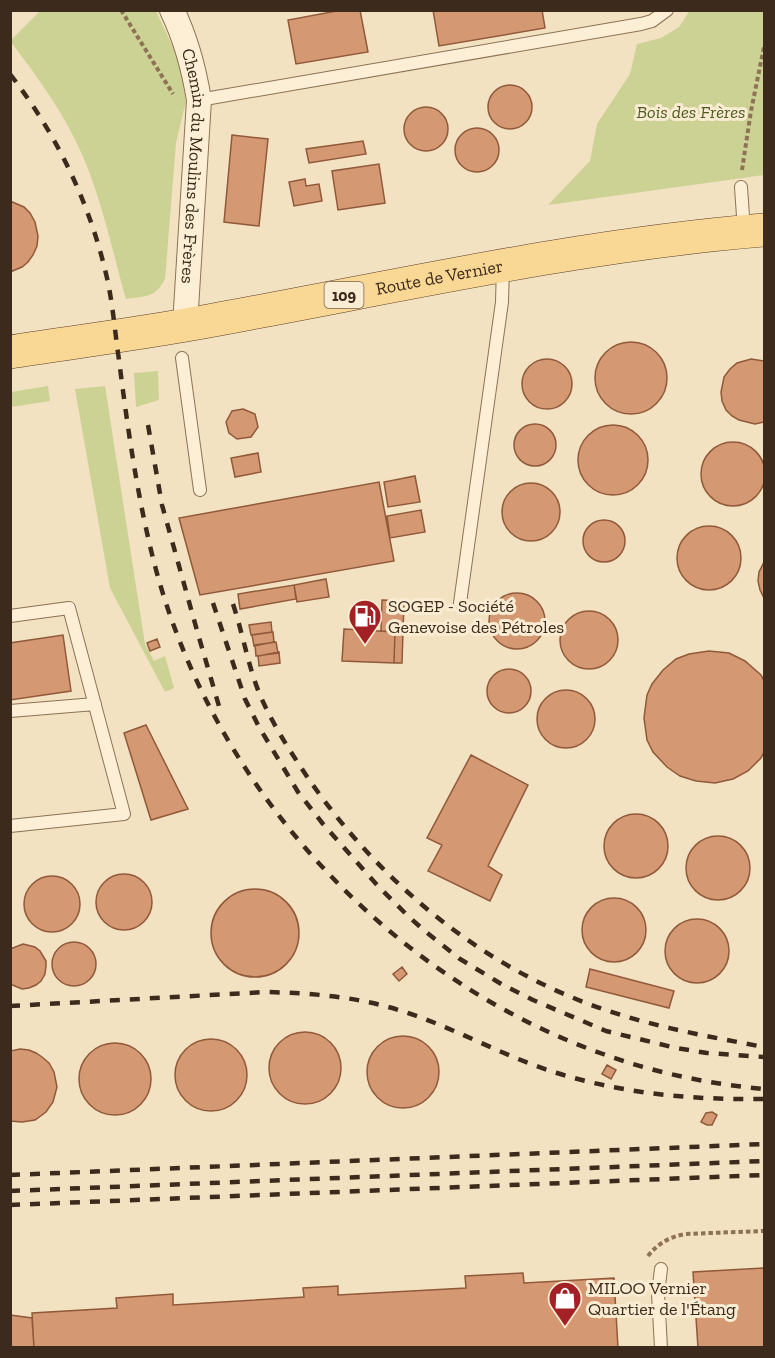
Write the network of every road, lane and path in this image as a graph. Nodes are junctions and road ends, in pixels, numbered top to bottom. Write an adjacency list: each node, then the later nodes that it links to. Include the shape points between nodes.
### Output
1 (121, 10): 5 (path)
2 (172, 10): 5 (street, Chemin du Moulins des Frères, via 195,74)
3 (668, 10): 5 (lane, via 641,24)
4 (765, 47): 6 (path)
5 (188, 99): 9 (street, Chemin du Moulins des Frères)
6 (741, 187): 7 (lane)
7 (755, 231): 8 (main road, Route de Vernier / 109)
8 (503, 265): 9 (main road, Route de Vernier / 109); 13 (lane, via 502,302)
9 (185, 325): 10 (main road, Route de Vernier / 109)
10 (10, 352)
11 (182, 358): 12 (lane)
12 (200, 490)
13 (460, 603)
14 (10, 616): 15 (lane, via 69,608)
15 (95, 704): 16 (lane); 17 (lane, via 124,814)
16 (10, 711)
17 (10, 826)
18 (662, 1269): 19 (lane, via 658,1293)
19 (662, 1347)

